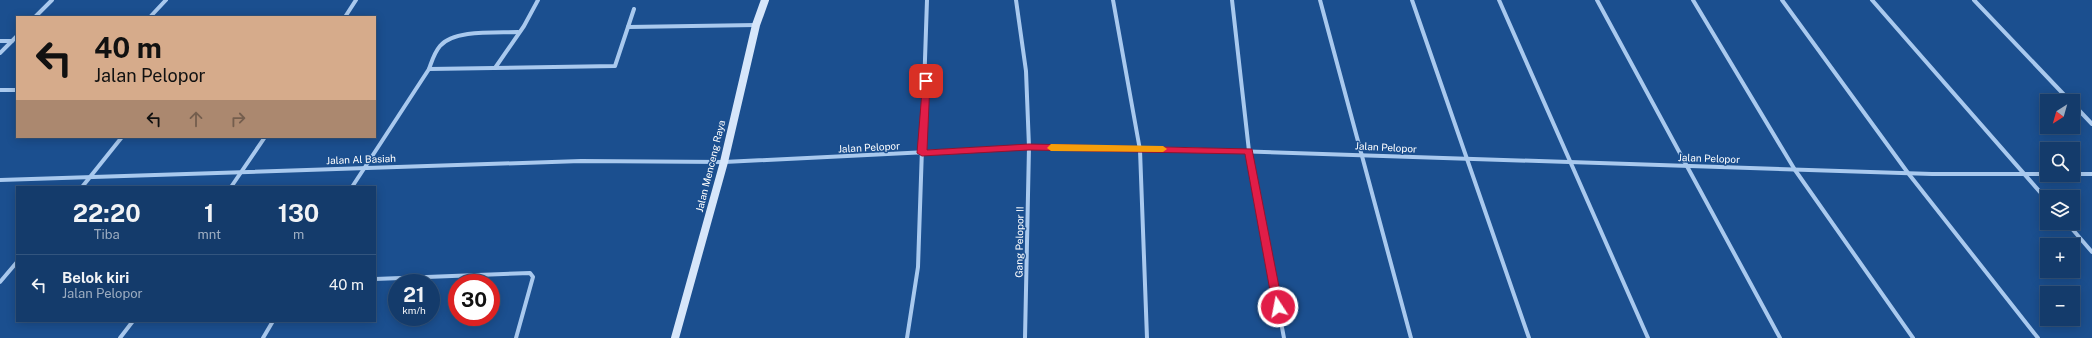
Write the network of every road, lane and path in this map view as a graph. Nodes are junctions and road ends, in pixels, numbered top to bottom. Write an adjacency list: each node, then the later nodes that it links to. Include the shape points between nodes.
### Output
1 (52, 0): 19 (street)
2 (166, 0): 20 (street)
3 (356, 0): 21 (street)
4 (538, 0): 24 (street, via 529,19)
5 (764, 0): 22 (street, Jalan Menceng Raya)
6 (927, 0): 41 (street)
7 (1016, 0): 38 (street, Gang Pelopor II, via 1026,71)
8 (1113, 0): 39 (street)
9 (1232, 0): 40 (street)
10 (1320, 0): 42 (street)
11 (1412, 0): 43 (street)
12 (1499, 0): 45 (street)
13 (1597, 0): 46 (street)
14 (1693, 0): 48 (street)
15 (1782, 0): 50 (street)
16 (1872, 0): 51 (street)
17 (1974, 0): 33 (street)
18 (634, 9): 23 (street)
19 (36, 16)
20 (151, 16)
21 (346, 16)
22 (756, 25): 23 (street); 44 (street, Jalan Menceng Raya)
23 (628, 27): 29 (street, via 615,66)
24 (518, 32): 29 (street); 30 (street, via 448,39 438,48)
25 (16, 37): 27 (street)
26 (0, 41): 27 (street)
27 (12, 41): 28 (street)
28 (0, 53)
29 (495, 68): 30 (street)
30 (429, 69): 47 (street)
31 (0, 90): 32 (street)
32 (16, 90)
33 (2063, 94)
34 (2080, 111): 35 (street)
35 (2092, 124)
36 (121, 138): 55 (street)
37 (264, 138): 49 (street)
38 (1029, 147): 39 (street, Jalan Pelopor); 41 (street, Jalan Pelopor); 73 (street, Gang Pelopor II)
39 (1140, 150): 40 (street, Jalan Pelopor); 74 (street)
40 (1249, 151): 42 (street, Jalan Pelopor); 75 (street)
41 (922, 153): 44 (street, Jalan Pelopor); 72 (street, via 918,267)
42 (1362, 155): 43 (street, Jalan Pelopor); 76 (street)
43 (1466, 160): 45 (street, Jalan Pelopor); 77 (street)
44 (724, 162): 47 (street, Jalan Al Basiah, via 581,161); 71 (street, Jalan Menceng Raya)
45 (1570, 163): 46 (street, Jalan Pelopor); 78 (street, via 1607,241)
46 (1688, 166): 48 (street, Jalan Pelopor); 79 (street)
47 (363, 168): 49 (street, Jalan Al Basiah); 59 (street)
48 (1795, 170): 50 (street, Jalan Pelopor); 80 (street)
49 (242, 172): 55 (street, Jalan Al Basiah); 58 (street)
50 (1908, 173): 51 (street, Jalan Pelopor); 81 (street)
51 (2025, 174): 52 (street, Jalan Pelopor); 60 (street)
52 (2040, 174)
53 (2080, 174): 54 (street)
54 (2092, 174)
55 (91, 177): 56 (street, Jalan Al Basiah); 57 (street)
56 (0, 180)
57 (83, 186)
58 (232, 186)
59 (353, 186)
60 (2040, 192)
61 (2073, 230): 62 (street)
62 (2092, 252)
63 (16, 263): 65 (street)
64 (376, 279): 70 (street, via 530,273 532,278)
65 (0, 282)
66 (132, 322): 68 (street)
67 (272, 322): 69 (street)
68 (120, 338)
69 (263, 338)
70 (516, 338)
71 (676, 338)
72 (906, 338)
73 (1025, 338)
74 (1147, 338)
75 (1284, 338)
76 (1411, 338)
77 (1529, 338)
78 (1648, 338)
79 (1780, 338)
80 (1913, 338)
81 (2038, 338)

